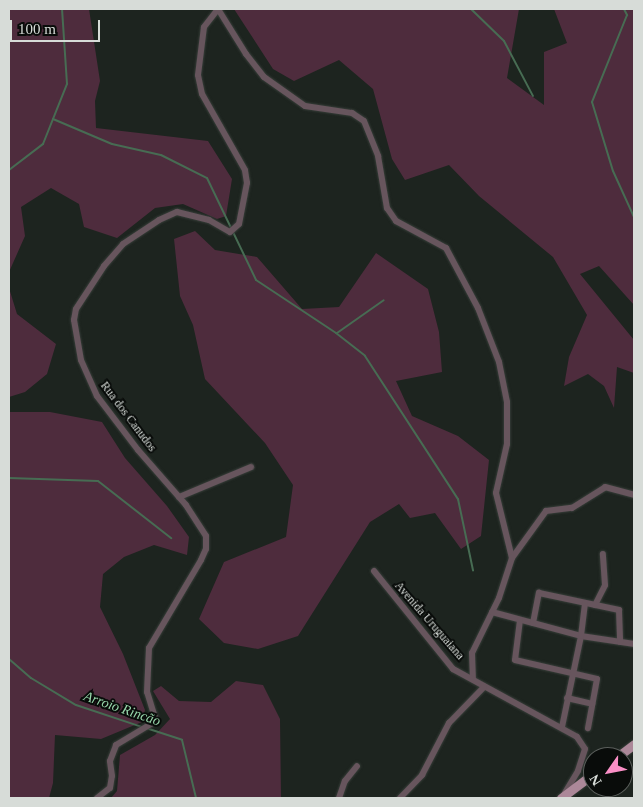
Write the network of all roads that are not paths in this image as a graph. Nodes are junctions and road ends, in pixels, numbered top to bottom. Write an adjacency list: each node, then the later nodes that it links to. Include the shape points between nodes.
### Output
1 (218, 9): 4 (street, Rua dos Canudos, via 204,27 198,75 202,94 245,170 247,183 239,224 230,232 209,220 177,212 160,220 123,244 104,266 76,309 74,320 81,360 97,396); 6 (street, via 264,77 305,106 352,113 364,121 378,156 396,221 446,248 451,256 478,308 499,362 507,402 508,444 496,493)
2 (251, 467): 4 (street)
3 (634, 495): 6 (street, via 605,487 572,508 546,511)
4 (179, 497): 26 (street, Rua dos Canudos, via 199,521 206,536 206,549 149,648 148,692 156,722 116,746 110,761 110,788)
5 (604, 554): 9 (street, via 605,585)
6 (512, 558): 10 (street)
7 (374, 571): 17 (street, Avenida Uruguaiana, via 453,669)
8 (585, 602): 9 (street); 12 (street, via 539,593); 13 (street)
9 (595, 605): 14 (street, via 619,610)
10 (492, 612): 11 (street); 17 (street, via 472,653)
11 (520, 620): 12 (street); 16 (street, via 515,660)
12 (533, 623): 13 (street)
13 (581, 636): 14 (street); 16 (street)
14 (620, 642): 15 (street)
15 (634, 644)
16 (571, 672): 19 (street); 20 (street, via 596,679)
17 (473, 679): 18 (street, Avenida Uruguaiana)
18 (484, 688): 21 (street, Avenida Uruguaiana); 28 (street, via 449,722 422,774)
19 (567, 698): 20 (street); 21 (street)
20 (592, 704): 22 (street)
21 (562, 727): 25 (street, Avenida Uruguaiana, via 577,737 585,749 578,771)
22 (588, 728)
23 (357, 766): 27 (street, via 345,781)
24 (583, 781): 25 (main road)
25 (562, 797)
26 (97, 798)
27 (339, 798)
28 (401, 798)

